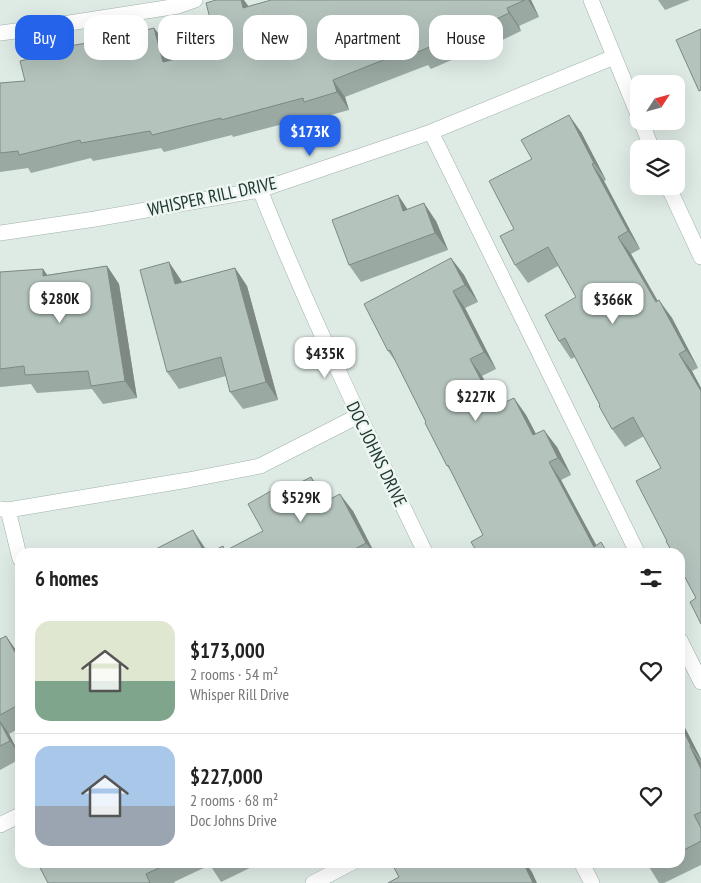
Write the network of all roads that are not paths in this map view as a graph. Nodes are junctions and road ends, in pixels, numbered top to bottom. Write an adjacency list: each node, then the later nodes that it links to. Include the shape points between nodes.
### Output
1 (195, 0): 3 (street, via 178,6)
2 (591, 0): 4 (street)
3 (0, 33)
4 (614, 57): 5 (street); 6 (street, WHISPER RILL DRIVE)
5 (630, 95)
6 (431, 132): 7 (street, WHISPER RILL DRIVE); 15 (street)
7 (260, 190): 9 (street, WHISPER RILL DRIVE, via 95,220); 11 (street, DOC JOHNS DRIVE)
8 (672, 195): 10 (street)
9 (0, 232)
10 (701, 256)
11 (358, 416): 12 (street, via 260,466); 14 (street, DOC JOHNS DRIVE)
12 (4, 509): 13 (street)
13 (16, 548)
14 (423, 548)
15 (635, 548)
16 (685, 650): 17 (street)
17 (701, 682)
18 (15, 818): 19 (street)
19 (0, 825)
20 (342, 868): 22 (street)
21 (584, 868): 23 (street)
22 (313, 883)
23 (592, 883)

